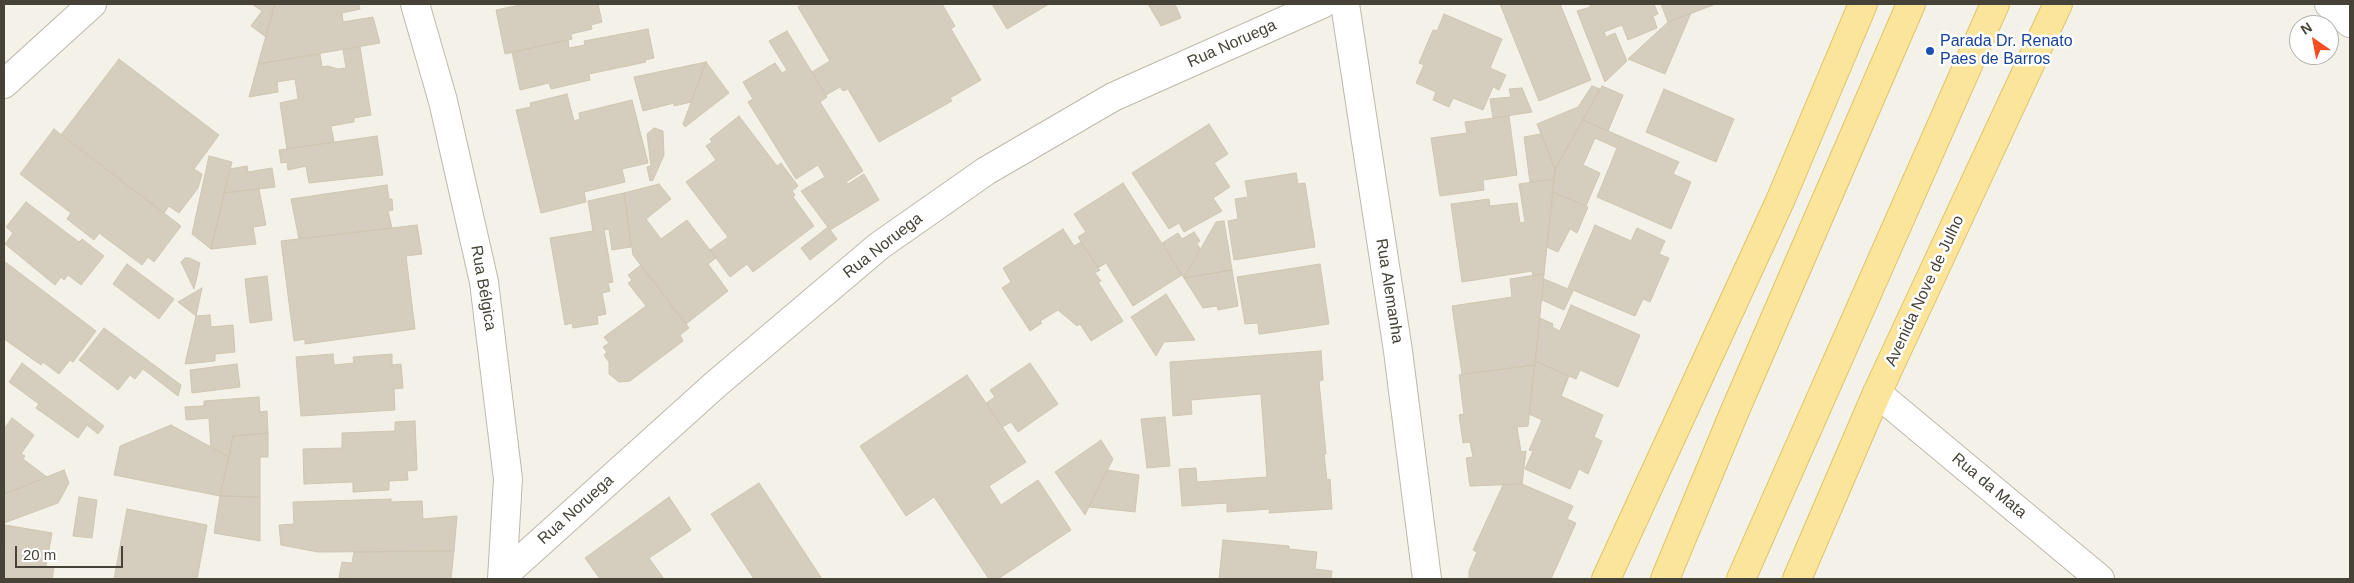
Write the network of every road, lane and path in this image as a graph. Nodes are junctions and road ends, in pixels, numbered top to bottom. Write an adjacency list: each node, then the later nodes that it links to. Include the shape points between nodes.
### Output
1 (92, 4): 11 (street)
2 (415, 4): 13 (street, Rua Bélgica, via 443,101 484,282 508,479)
3 (1322, 4): 13 (street, Rua Noruega, via 1113,97 970,181 864,258 716,384)
4 (1345, 4): 14 (street, Rua Alemanha, via 1398,351)
5 (1863, 4): 15 (main road, via 1780,201)
6 (1912, 4): 16 (main road)
7 (1995, 4): 17 (main road)
8 (2058, 4): 12 (main road, Avenida Nove de Julho)
9 (2329, 4): 10 (street)
10 (2350, 23)
11 (4, 84)
12 (1877, 393): 18 (main road, Avenida Nove de Julho); 19 (street, Rua da Mata)
13 (502, 578)
14 (1428, 579)
15 (1606, 579)
16 (1664, 579)
17 (1741, 579)
18 (1797, 579)
19 (2100, 579)

